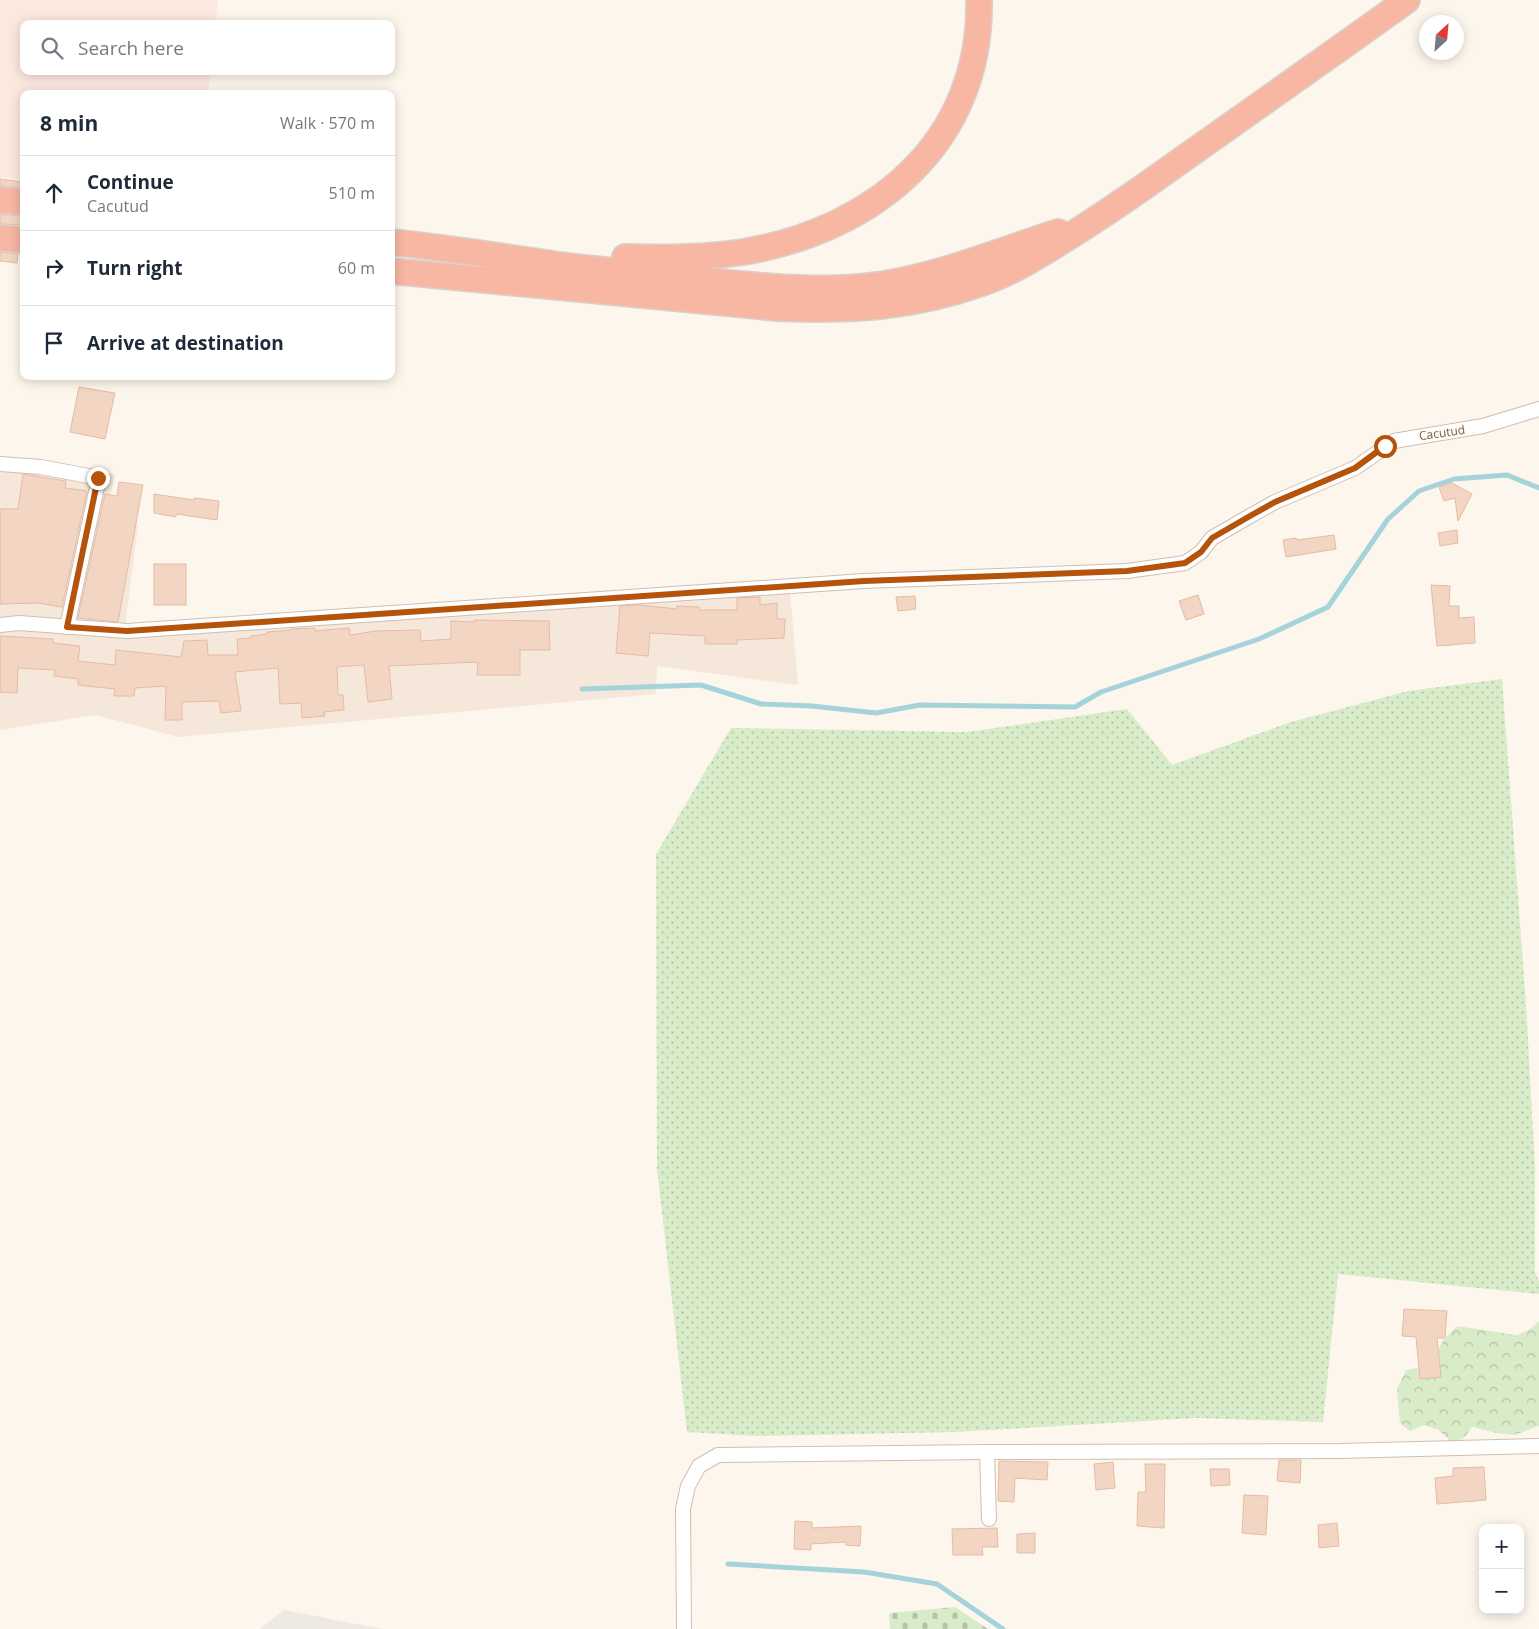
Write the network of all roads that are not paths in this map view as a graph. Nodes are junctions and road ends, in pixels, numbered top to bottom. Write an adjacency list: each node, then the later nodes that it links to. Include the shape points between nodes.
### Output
1 (980, 0): 9 (highway, via 972,68 959,104 939,139 896,186 865,209 831,226 761,248 687,257 616,257)
2 (1407, 0): 5 (highway)
3 (0, 200): 4 (highway)
4 (20, 202)
5 (1101, 217): 9 (highway, via 951,269 858,287 751,285 561,265); 10 (highway, via 1033,259 983,282 921,301 886,307 821,310 759,307)
6 (0, 238): 7 (highway)
7 (20, 240)
8 (395, 242): 9 (highway)
9 (432, 247)
10 (395, 270)
11 (1539, 409): 14 (street, Cacutud, via 1483,426 1394,441 1355,468 1275,502 1212,538 1201,552 1185,563 1127,571 864,581 127,631)
12 (0, 464): 14 (street, via 41,467 98,478)
13 (0, 625): 14 (street, Cacutud, via 19,623)
14 (67, 627)
15 (1539, 1446): 16 (street, via 1340,1451)
16 (987, 1452): 17 (street); 18 (street, via 718,1455 699,1466 688,1486 683,1509)
17 (989, 1518)
18 (684, 1629)

